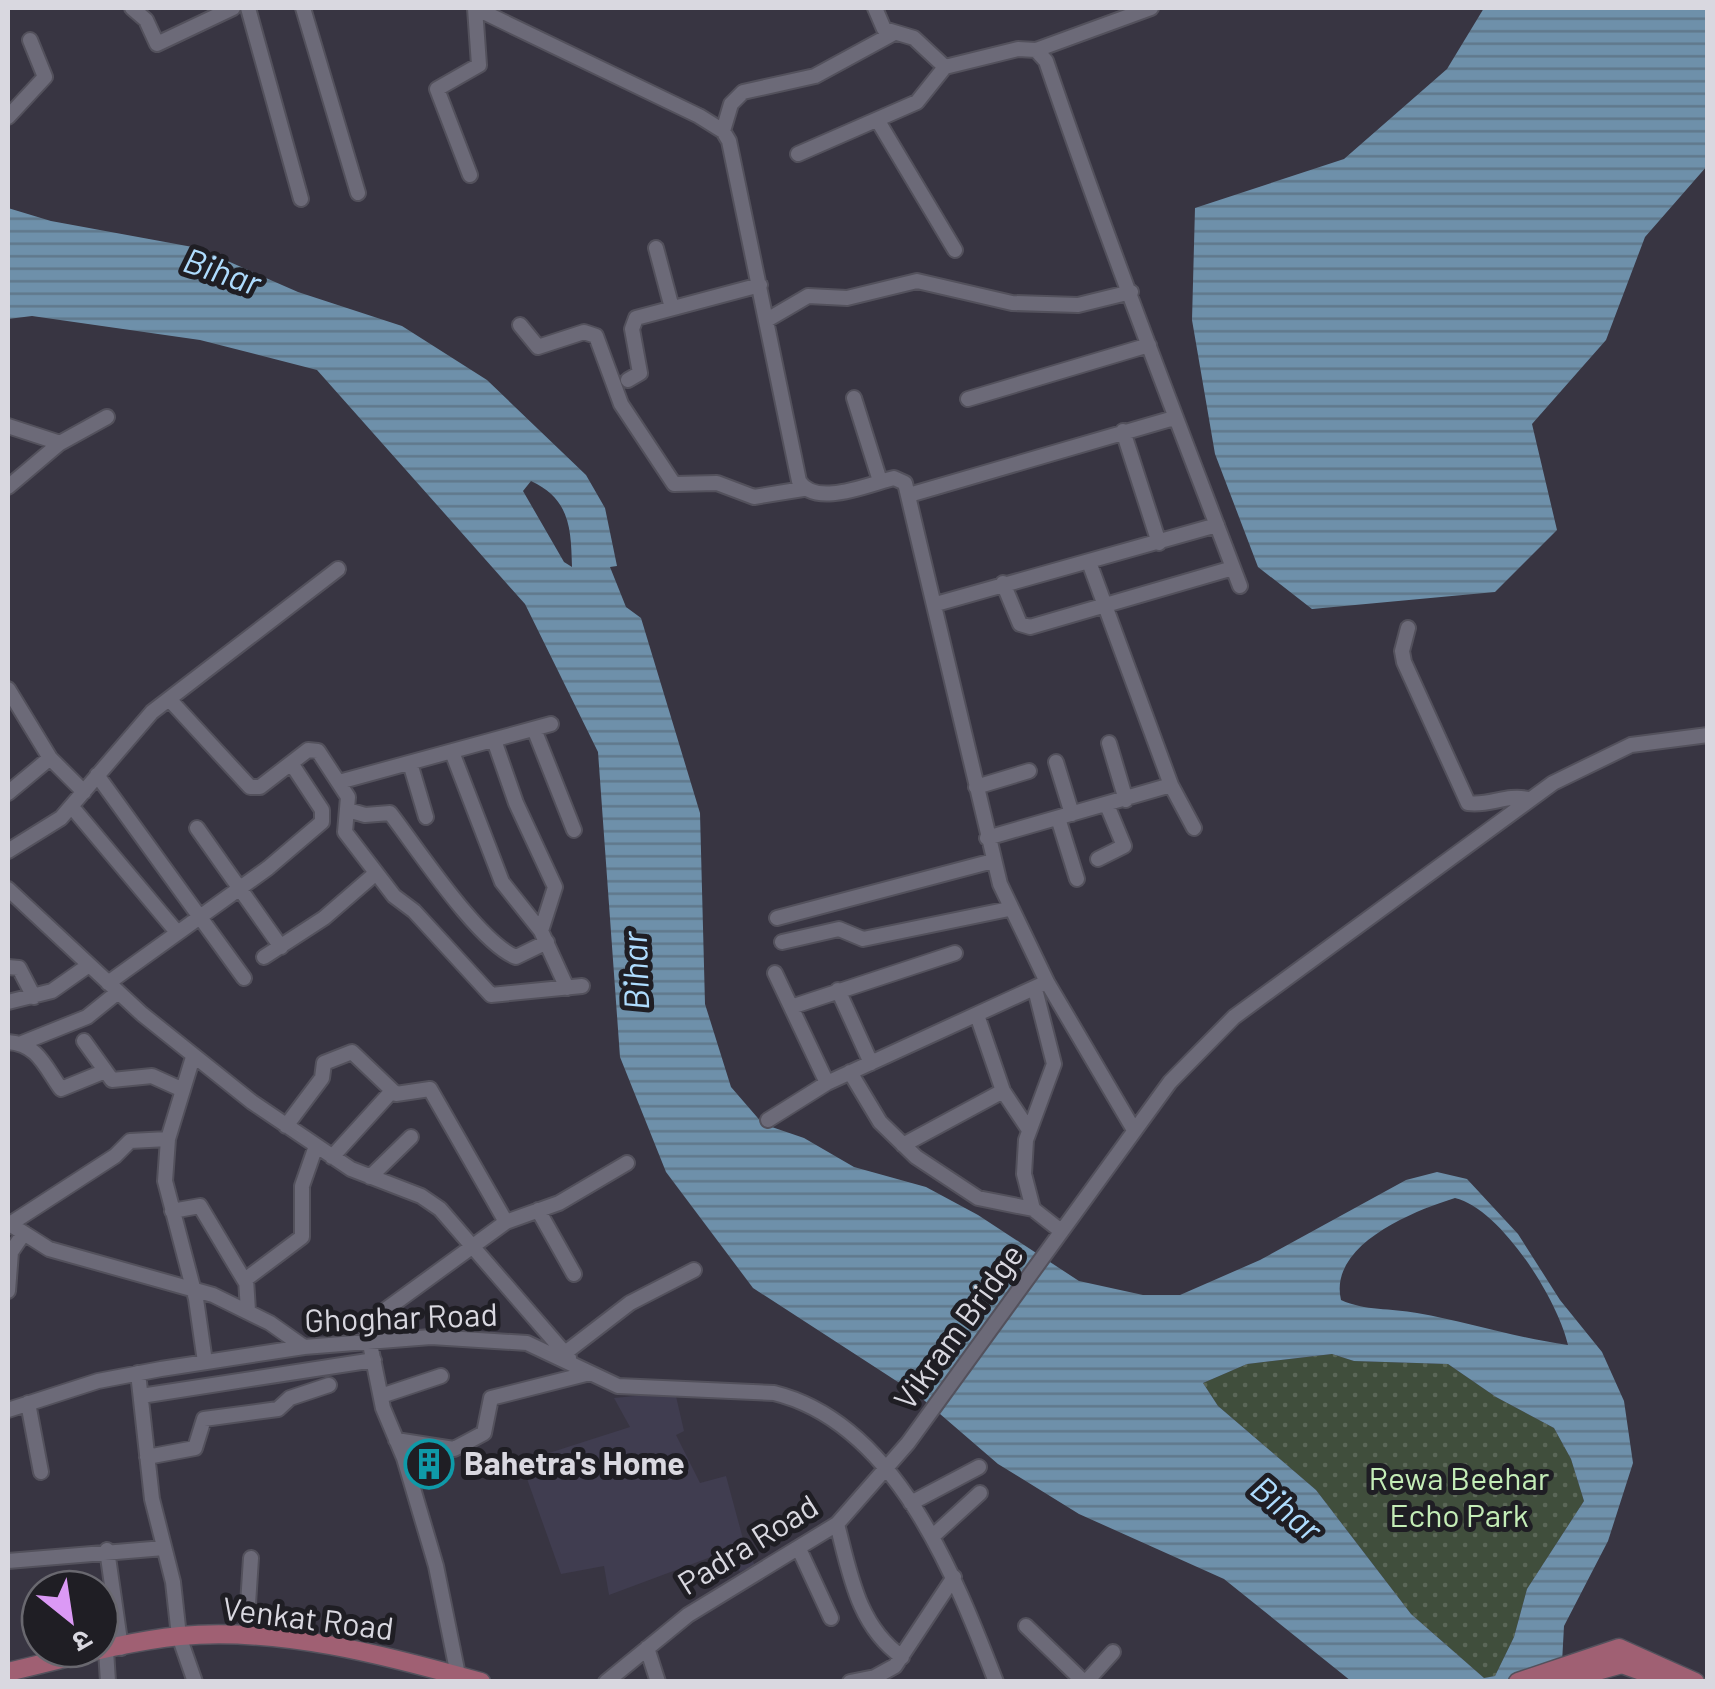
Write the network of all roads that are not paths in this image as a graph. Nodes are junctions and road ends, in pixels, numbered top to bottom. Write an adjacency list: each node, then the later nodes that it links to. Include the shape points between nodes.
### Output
1 (132, 8): 2 (street, via 157,44)
2 (233, 8)
3 (248, 8): 18 (street)
4 (302, 8): 17 (street)
5 (475, 8): 14 (street); 16 (street, via 479,65 437,89)
6 (874, 8): 8 (street, via 880,24)
7 (1151, 8): 10 (street)
8 (894, 33): 11 (street, via 914,38); 14 (street, via 815,76 744,92 731,104)
9 (30, 40): 12 (street, via 45,78)
10 (1036, 50): 11 (street); 22 (street, via 1046,61 1089,192)
11 (945, 67): 13 (street, via 924,98)
12 (8, 117)
13 (878, 121): 15 (street); 20 (street)
14 (723, 131): 21 (street)
15 (798, 154)
16 (470, 175)
17 (358, 194)
18 (302, 199)
19 (656, 248): 23 (street)
20 (954, 250)
21 (760, 285): 23 (street); 24 (street)
22 (1132, 292): 24 (street, via 1088,304 1012,304 917,281 846,298 808,296); 26 (street)
23 (672, 308): 27 (street, via 633,322 640,373)
24 (767, 320): 37 (street)
25 (520, 325): 37 (street, via 538,346 584,332 596,336 621,404 674,484 717,483 754,497)
26 (1150, 345): 29 (street); 31 (street)
27 (628, 380)
28 (854, 398): 35 (street)
29 (968, 399)
30 (107, 417): 34 (street)
31 (1174, 418): 33 (street); 39 (street)
32 (8, 426): 34 (street)
33 (1123, 432): 38 (street); 40 (street)
34 (60, 443): 36 (street)
35 (880, 481): 37 (street, via 821,495); 38 (street, via 900,479)
36 (8, 488)
37 (804, 489)
38 (909, 494): 46 (street)
39 (1217, 525): 40 (street); 42 (street)
40 (1159, 543): 41 (street)
41 (1089, 562): 44 (street); 47 (street)
42 (1233, 568): 45 (street); 47 (street)
43 (338, 570): 50 (street)
44 (1003, 583): 46 (street); 47 (street, via 1025,627)
45 (1240, 586)
46 (936, 604): 65 (street)
47 (1105, 607): 64 (street)
48 (1408, 628): 68 (street, via 1404,662 1468,803 1508,795)
49 (8, 688): 57 (street)
50 (169, 699): 59 (street, via 250,787 260,787); 62 (street)
51 (551, 724): 52 (street)
52 (534, 728): 54 (street); 77 (street)
53 (1708, 735): 68 (street, via 1631,745)
54 (494, 740): 56 (street); 90 (street, via 555,886)
55 (1109, 743): 69 (street)
56 (452, 752): 60 (street); 90 (street, via 502,882)
57 (50, 758): 66 (street); 67 (street)
58 (1056, 762): 73 (street)
59 (291, 763): 63 (street, via 314,749); 84 (street, via 324,818)
60 (410, 763): 63 (street); 74 (street)
61 (1029, 771): 65 (street)
62 (97, 775): 66 (street); 87 (street)
63 (339, 782): 72 (street)
64 (1171, 785): 69 (street); 76 (street)
65 (976, 786): 78 (street)
66 (84, 792): 71 (street)
67 (8, 793)
68 (1529, 799): 119 (street, Vikram Bridge, via 1234,1017 1186,1063)
69 (1126, 800): 70 (street)
70 (1106, 805): 73 (street); 80 (street, via 1124,846)
71 (72, 807): 79 (street); 89 (street)
72 (348, 810): 82 (street, via 342,828); 90 (street, via 390,813 508,954 516,957)
73 (1065, 816): 78 (street); 83 (street)
74 (426, 817)
75 (197, 828): 84 (street)
76 (1194, 828)
77 (574, 830)
78 (988, 838): 81 (street)
79 (8, 851)
80 (1098, 859)
81 (993, 860): 86 (street); 88 (street)
82 (376, 873): 90 (street, via 491,995 575,987); 92 (street)
83 (1076, 878)
84 (239, 888): 87 (street); 92 (street)
85 (8, 889): 95 (street)
86 (1009, 909): 91 (street, via 864,939 838,928); 99 (street)
87 (201, 915): 89 (street); 98 (street)
88 (777, 918)
89 (176, 931): 100 (street)
90 (544, 937)
91 (782, 942)
92 (281, 946): 94 (street)
93 (956, 953): 101 (street)
94 (264, 957)
95 (89, 965): 100 (street); 102 (street)
96 (8, 967): 102 (street, via 20,968)
97 (774, 973): 104 (street)
98 (244, 978)
99 (1041, 986): 105 (street); 118 (street, via 1054,1064); 119 (street)
100 (113, 987): 107 (street, via 87,1017); 108 (street)
101 (838, 990): 104 (street); 109 (street)
102 (34, 997): 103 (street)
103 (8, 1002)
104 (791, 1007): 112 (street)
105 (977, 1015): 109 (street); 115 (street)
106 (84, 1041): 110 (street)
107 (15, 1042): 110 (street, via 38,1054 61,1089)
108 (193, 1057): 113 (street); 117 (street)
109 (871, 1063): 111 (street)
110 (104, 1072): 113 (street, via 116,1081 152,1076)
111 (850, 1072): 112 (street); 123 (street)
112 (827, 1083): 116 (street)
113 (183, 1090): 121 (street)
114 (392, 1091): 117 (street, via 356,1054 344,1052 324,1063 322,1078); 124 (street); 130 (street, via 430,1089)
115 (1004, 1091): 118 (street); 123 (street)
116 (768, 1120)
117 (286, 1126): 122 (street)
118 (1028, 1130): 127 (street, via 1024,1174)
119 (1134, 1130): 133 (street, Vikram Bridge)
120 (411, 1137): 126 (street)
121 (168, 1139): 129 (street, via 164,1181); 131 (street, via 130,1141)
122 (316, 1146): 124 (street); 137 (street, via 302,1186 300,1240)
123 (902, 1146): 127 (street, via 978,1198)
124 (332, 1156): 126 (street)
125 (627, 1163): 128 (street)
126 (370, 1178): 134 (street, via 432,1203)
127 (1033, 1209): 133 (street)
128 (538, 1210): 130 (street); 136 (street)
129 (172, 1211): 137 (street, via 200,1206); 138 (street)
130 (506, 1222): 134 (street)
131 (8, 1223): 132 (street)
132 (24, 1233): 138 (street, via 49,1248); 139 (street, via 10,1252)
133 (1058, 1237): 155 (street, Vikram Bridge)
134 (474, 1248): 141 (street, via 370,1317); 143 (street)
135 (694, 1270): 143 (street, via 630,1303)
136 (574, 1274)
137 (246, 1283): 140 (street)
138 (193, 1288): 140 (street); 145 (street)
139 (8, 1291)
140 (248, 1311): 142 (street)
141 (369, 1340): 142 (street, Ghoghar Road); 143 (street, Ghoghar Road, via 526,1343); 144 (street)
142 (304, 1346): 145 (street, Ghoghar Road)
143 (570, 1358): 147 (street, Ghoghar Road)
144 (374, 1360): 150 (street); 151 (street)
145 (205, 1362): 146 (street, Ghoghar Road)
146 (138, 1373): 150 (street); 152 (street, Ghoghar Road)
147 (590, 1373): 154 (street, via 491,1398 484,1433 459,1448); 158 (street, Ghoghar Road, via 635,1389 798,1399 836,1422)
148 (441, 1376): 151 (street)
149 (329, 1385): 156 (street, via 278,1409 204,1419 194,1448)
150 (141, 1396): 156 (street)
151 (382, 1396): 154 (street)
152 (28, 1403): 153 (street, Ghoghar Road); 159 (street)
153 (8, 1410)
154 (396, 1440): 180 (street)
155 (908, 1444): 158 (street, Padra Road)
156 (146, 1457): 164 (street)
157 (979, 1467): 161 (street)
158 (886, 1471): 161 (street, Ghoghar Road); 162 (street, Padra Road)
159 (41, 1472)
160 (980, 1493): 163 (street)
161 (911, 1503): 163 (street, Ghoghar Road)
162 (837, 1524): 165 (street, Padra Road); 179 (street, via 874,1635)
163 (932, 1536): 170 (street, Ghoghar Road)
164 (164, 1548): 166 (street); 174 (street)
165 (799, 1549): 171 (street); 176 (street, Padra Road, via 688,1615)
166 (107, 1550): 167 (street); 169 (street)
167 (9, 1556)
168 (251, 1558): 173 (street)
169 (108, 1569)
170 (954, 1577): 179 (street); 185 (street, Ghoghar Road)
171 (831, 1618)
172 (1026, 1626): 186 (street)
173 (246, 1635): 174 (main road, Venkat Road); 180 (main road, Venkat Road, via 348,1649)
174 (180, 1636): 175 (main road, Venkat Road); 181 (street)
175 (120, 1648)
176 (647, 1648): 182 (street, Padra Road); 183 (street)
177 (1113, 1652): 186 (street)
178 (1610, 1656): 187 (main road); 188 (main road); 189 (main road); 190 (main road, via 1632,1651)
179 (902, 1657): 184 (street, via 888,1672)
180 (470, 1679)
181 (196, 1682)
182 (606, 1682)
183 (658, 1682)
184 (850, 1682)
185 (996, 1682)
186 (1085, 1682)
187 (1518, 1682)
188 (1558, 1682)
189 (1668, 1682)
190 (1695, 1682)

